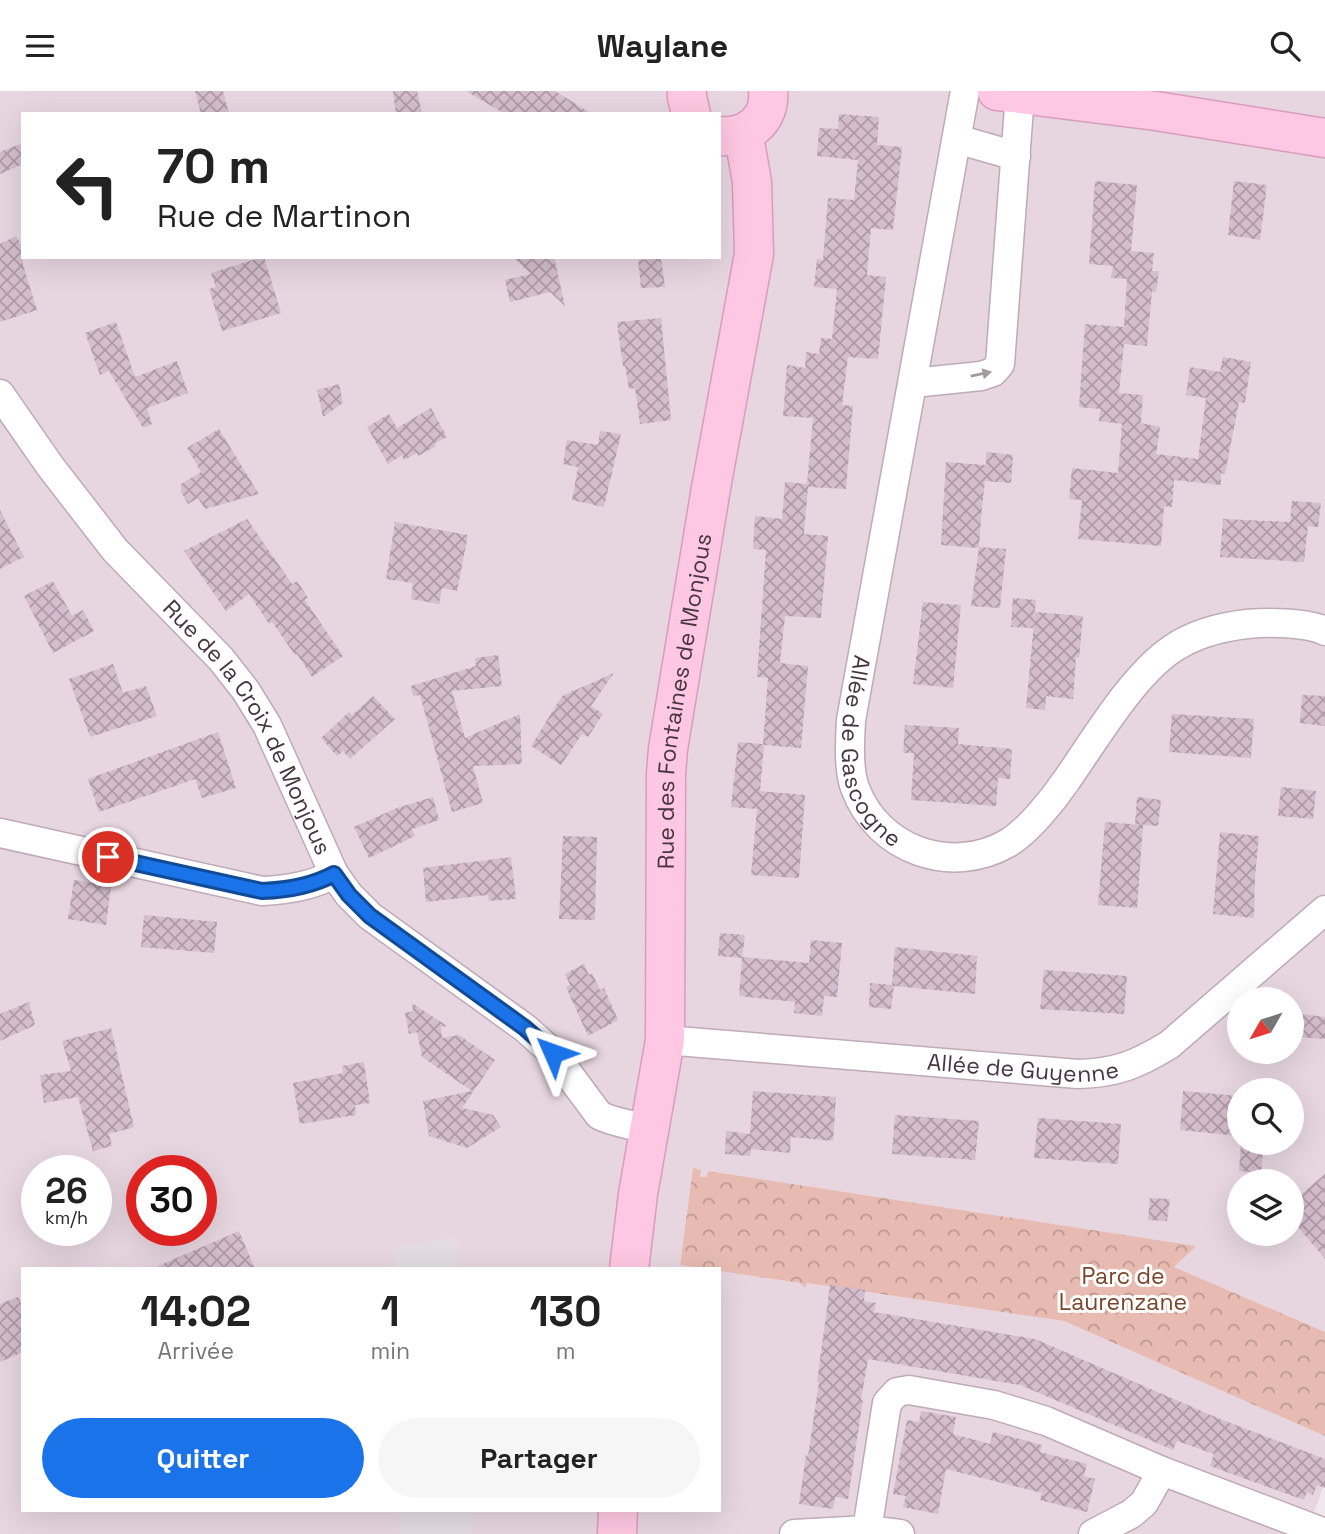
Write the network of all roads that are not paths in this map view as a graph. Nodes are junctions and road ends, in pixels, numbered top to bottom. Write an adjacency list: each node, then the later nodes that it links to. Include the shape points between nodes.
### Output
1 (687, 91): 5 (street)
2 (768, 91): 6 (street, via 761,120 752,129)
3 (965, 91): 8 (street, Allée de Gascogne)
4 (1009, 92): 7 (street); 9 (street)
5 (691, 112)
6 (730, 135): 16 (street, Rue des Fontaines de Monjous, via 748,158 754,254 668,749)
7 (1325, 138)
8 (956, 144): 9 (street, via 967,142); 10 (street, Allée de Gascogne)
9 (1016, 156): 10 (street, one-way to 9, via 981,376 1000,365)
10 (913, 383): 12 (street, Allée de Gascogne, via 851,720 850,748 854,785 861,801 874,822 902,844 928,856 952,858 988,852 1010,842 1056,797 1152,665 1195,636 1257,623)
11 (0, 394): 14 (street, Rue de la Croix de Monjous, via 115,550 246,691 267,725)
12 (1325, 631)
13 (0, 833): 14 (street, via 262,891 309,885)
14 (334, 874): 17 (street, Rue de la Croix de Monjous, via 370,916 553,1053 599,1115)
15 (1325, 910): 16 (street, Allée de Guyenne, via 1169,1045 1117,1070 1078,1074)
16 (665, 1040): 17 (street, Rue des Fontaines de Monjous)
17 (649, 1130): 18 (street, Rue des Fontaines de Monjous)
18 (629, 1267)
19 (1162, 1471): 21 (street, via 1046,1421 994,1405 909,1390 897,1392 887,1403); 22 (street); 26 (street, via 1144,1503)
20 (618, 1512): 23 (street)
21 (867, 1530): 24 (street); 25 (street)
22 (1325, 1532)
23 (617, 1534)
24 (794, 1534)
25 (900, 1534)
26 (1093, 1534)

